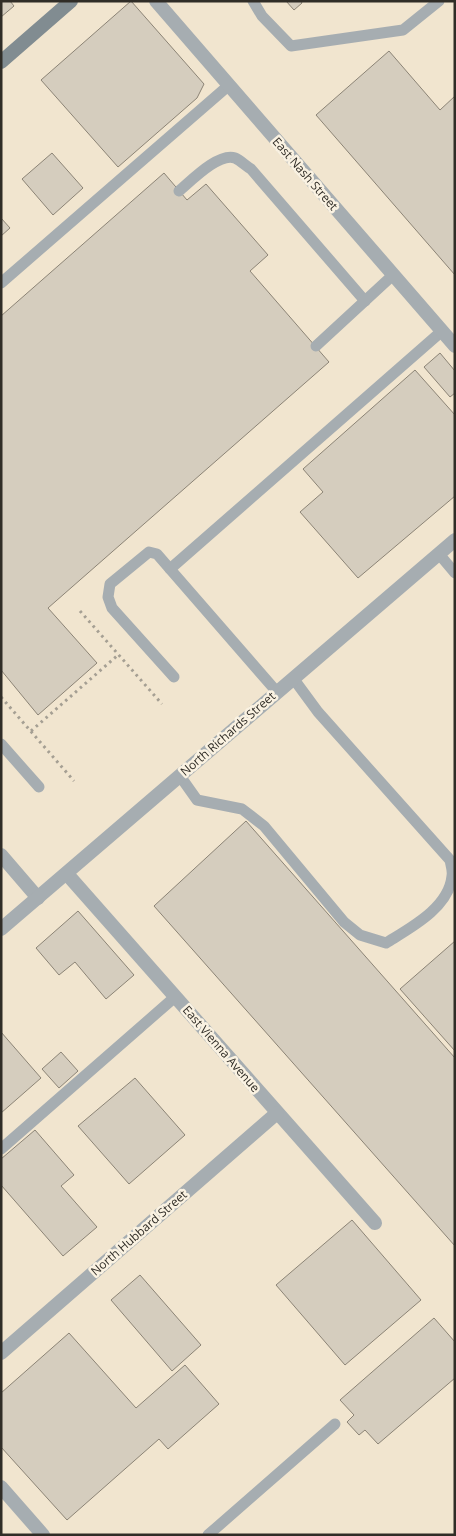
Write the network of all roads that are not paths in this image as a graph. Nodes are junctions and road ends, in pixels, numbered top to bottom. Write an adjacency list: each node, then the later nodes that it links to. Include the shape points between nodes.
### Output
1 (71, 1): 5 (main road)
2 (156, 1): 6 (street, East Nash Street)
3 (253, 1): 4 (lane, via 262,16 291,46 402,30)
4 (440, 1)
5 (1, 62)
6 (228, 86): 8 (street, East Nash Street); 9 (lane)
7 (179, 191): 10 (lane, via 208,166 224,158 235,158 251,169)
8 (393, 276): 10 (lane); 11 (street, East Nash Street)
9 (1, 283)
10 (365, 301): 12 (lane)
11 (442, 331): 13 (street, East Nash Street); 16 (lane)
12 (316, 346)
13 (455, 346)
14 (455, 540): 15 (street, North Richards Street)
15 (439, 554): 17 (lane); 19 (street, North Richards Street)
16 (170, 569): 18 (lane, via 157,554 150,552 110,584 108,597 112,608); 20 (lane)
17 (455, 572)
18 (174, 678)
19 (293, 678): 20 (street, North Richards Street); 22 (lane, via 318,712 450,860 452,876 445,896 418,923 386,942 360,935 344,922 264,826 242,809 197,800)
20 (276, 692): 22 (street, North Richards Street)
21 (1, 744): 23 (lane)
22 (180, 776): 25 (street, North Richards Street)
23 (39, 787)
24 (1, 855): 26 (street)
25 (66, 874): 26 (street, North Richards Street); 28 (street, East Vienna Avenue)
26 (38, 898): 27 (street, North Richards Street)
27 (1, 929)
28 (175, 997): 29 (street, East Vienna Avenue); 30 (lane)
29 (278, 1113): 31 (street, East Vienna Avenue); 32 (street, North Hubbard Street)
30 (1, 1149)
31 (375, 1223)
32 (1, 1353)
33 (335, 1424): 36 (lane)
34 (1, 1487): 35 (street)
35 (43, 1535)
36 (208, 1535)

